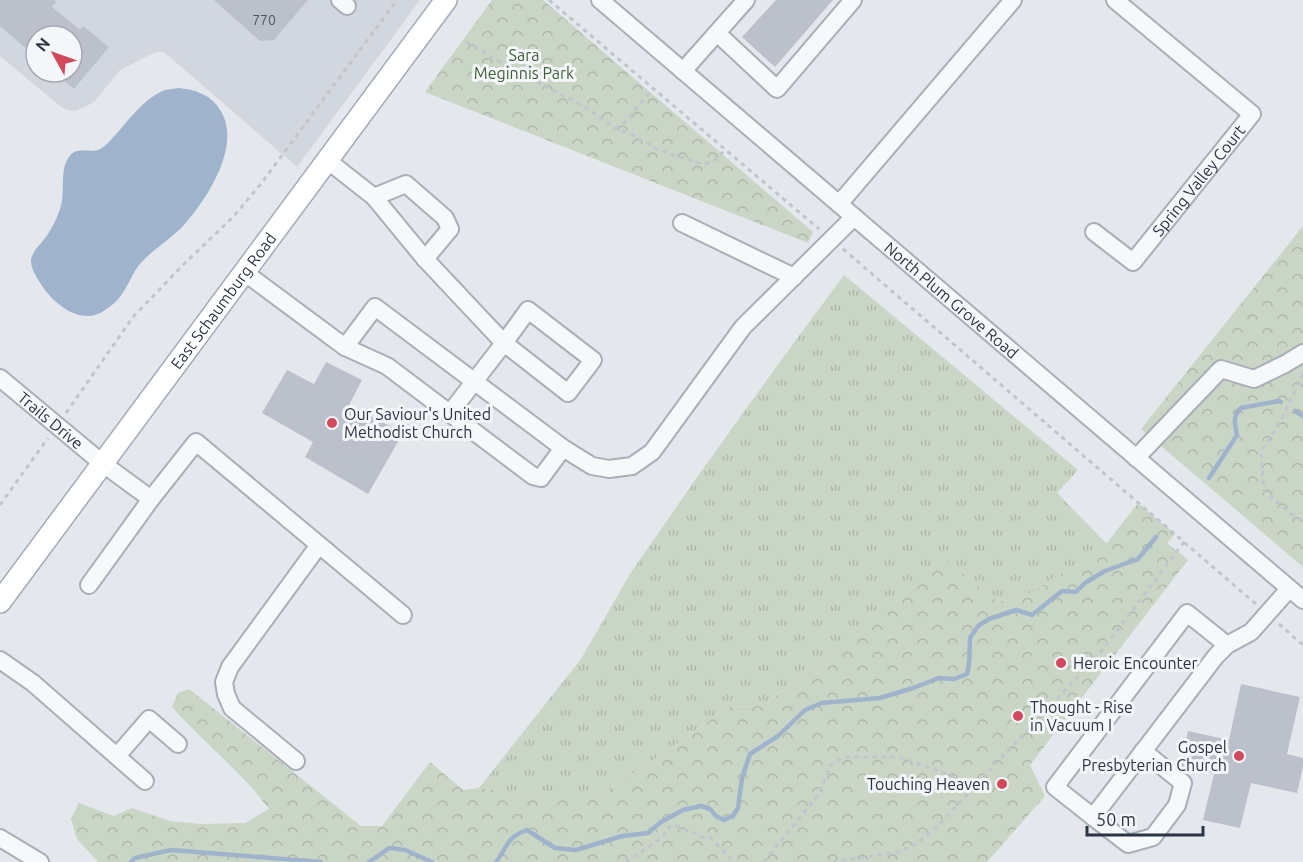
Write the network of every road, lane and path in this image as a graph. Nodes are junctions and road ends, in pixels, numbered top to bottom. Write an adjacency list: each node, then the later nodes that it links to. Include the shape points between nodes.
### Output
1 (396, 0): 32 (path, via 260,185 133,317)
2 (446, 0): 15 (main road, East Schaumburg Road)
3 (549, 0): 12 (path)
4 (600, 0): 11 (street, North Plum Grove Road)
5 (746, 0): 9 (street)
6 (853, 0): 9 (street, via 777,89)
7 (1013, 0): 17 (street)
8 (1115, 0): 20 (street, Spring Valley Court, via 1252,114 1133,262)
9 (717, 33): 11 (street)
10 (466, 42): 13 (path)
11 (683, 71): 17 (street, North Plum Grove Road)
12 (653, 89): 13 (path); 14 (path)
13 (615, 128): 14 (path, via 657,149 702,164 713,162)
14 (725, 150): 21 (path)
15 (327, 160): 16 (street); 23 (main road, East Schaumburg Road)
16 (374, 197): 22 (street); 22 (street, via 406,184 445,218 450,229)
17 (839, 204): 18 (street, North Plum Grove Road)
18 (854, 217): 21 (street); 34 (street, North Plum Grove Road)
19 (682, 223): 24 (street)
20 (1094, 232)
21 (831, 239): 24 (street); 39 (path)
22 (424, 259): 25 (street)
23 (244, 272): 26 (street); 35 (main road, East Schaumburg Road)
24 (794, 277): 33 (street, via 743,327 652,452 632,466 609,470 592,466)
25 (504, 343): 25 (street, via 568,393 593,360 528,310); 30 (street)
26 (345, 347): 30 (street, via 375,307); 31 (street, via 387,366)
27 (1303, 354): 34 (street, via 1254,379 1221,369)
28 (1303, 374): 38 (path, via 1261,452 1264,491)
29 (0, 378): 32 (street, Trails Drive)
30 (474, 381): 31 (street); 33 (street)
31 (450, 413): 33 (street, via 532,476 541,478)
32 (57, 426): 35 (street, Trails Drive); 37 (path)
33 (563, 448)
34 (1136, 458): 42 (street, North Plum Grove Road)
35 (102, 463): 36 (street, Trails Drive); 44 (main road, East Schaumburg Road)
36 (151, 499): 40 (street, via 196,442); 41 (street)
37 (0, 505)
38 (1303, 521)
39 (1184, 542): 45 (path); 55 (path, via 1100,653)
40 (319, 545): 46 (street); 53 (street, via 230,667 224,682 232,708)
41 (89, 585)
42 (1289, 589): 43 (street, North Plum Grove Road); 45 (street)
43 (1303, 600)
44 (0, 602)
45 (1267, 614): 47 (street, via 1251,632); 48 (path)
46 (403, 615)
47 (1227, 645): 51 (street); 56 (street, via 1187,613 1055,788)
48 (1303, 645)
49 (0, 660): 52 (street)
50 (178, 744): 52 (street, via 149,719)
51 (1143, 751): 56 (street); 56 (street, via 1183,783 1177,805 1153,837 1128,844)
52 (117, 756): 54 (street)
53 (296, 761)
54 (145, 781)
55 (975, 785): 61 (path, via 906,759 839,760 831,765 818,795); 62 (path, via 933,831 915,844 899,852)
56 (1093, 817)
57 (0, 838): 58 (street)
58 (40, 862)
59 (626, 862): 60 (path, via 676,825 711,838)
60 (732, 862)
61 (764, 862)
62 (833, 862)

